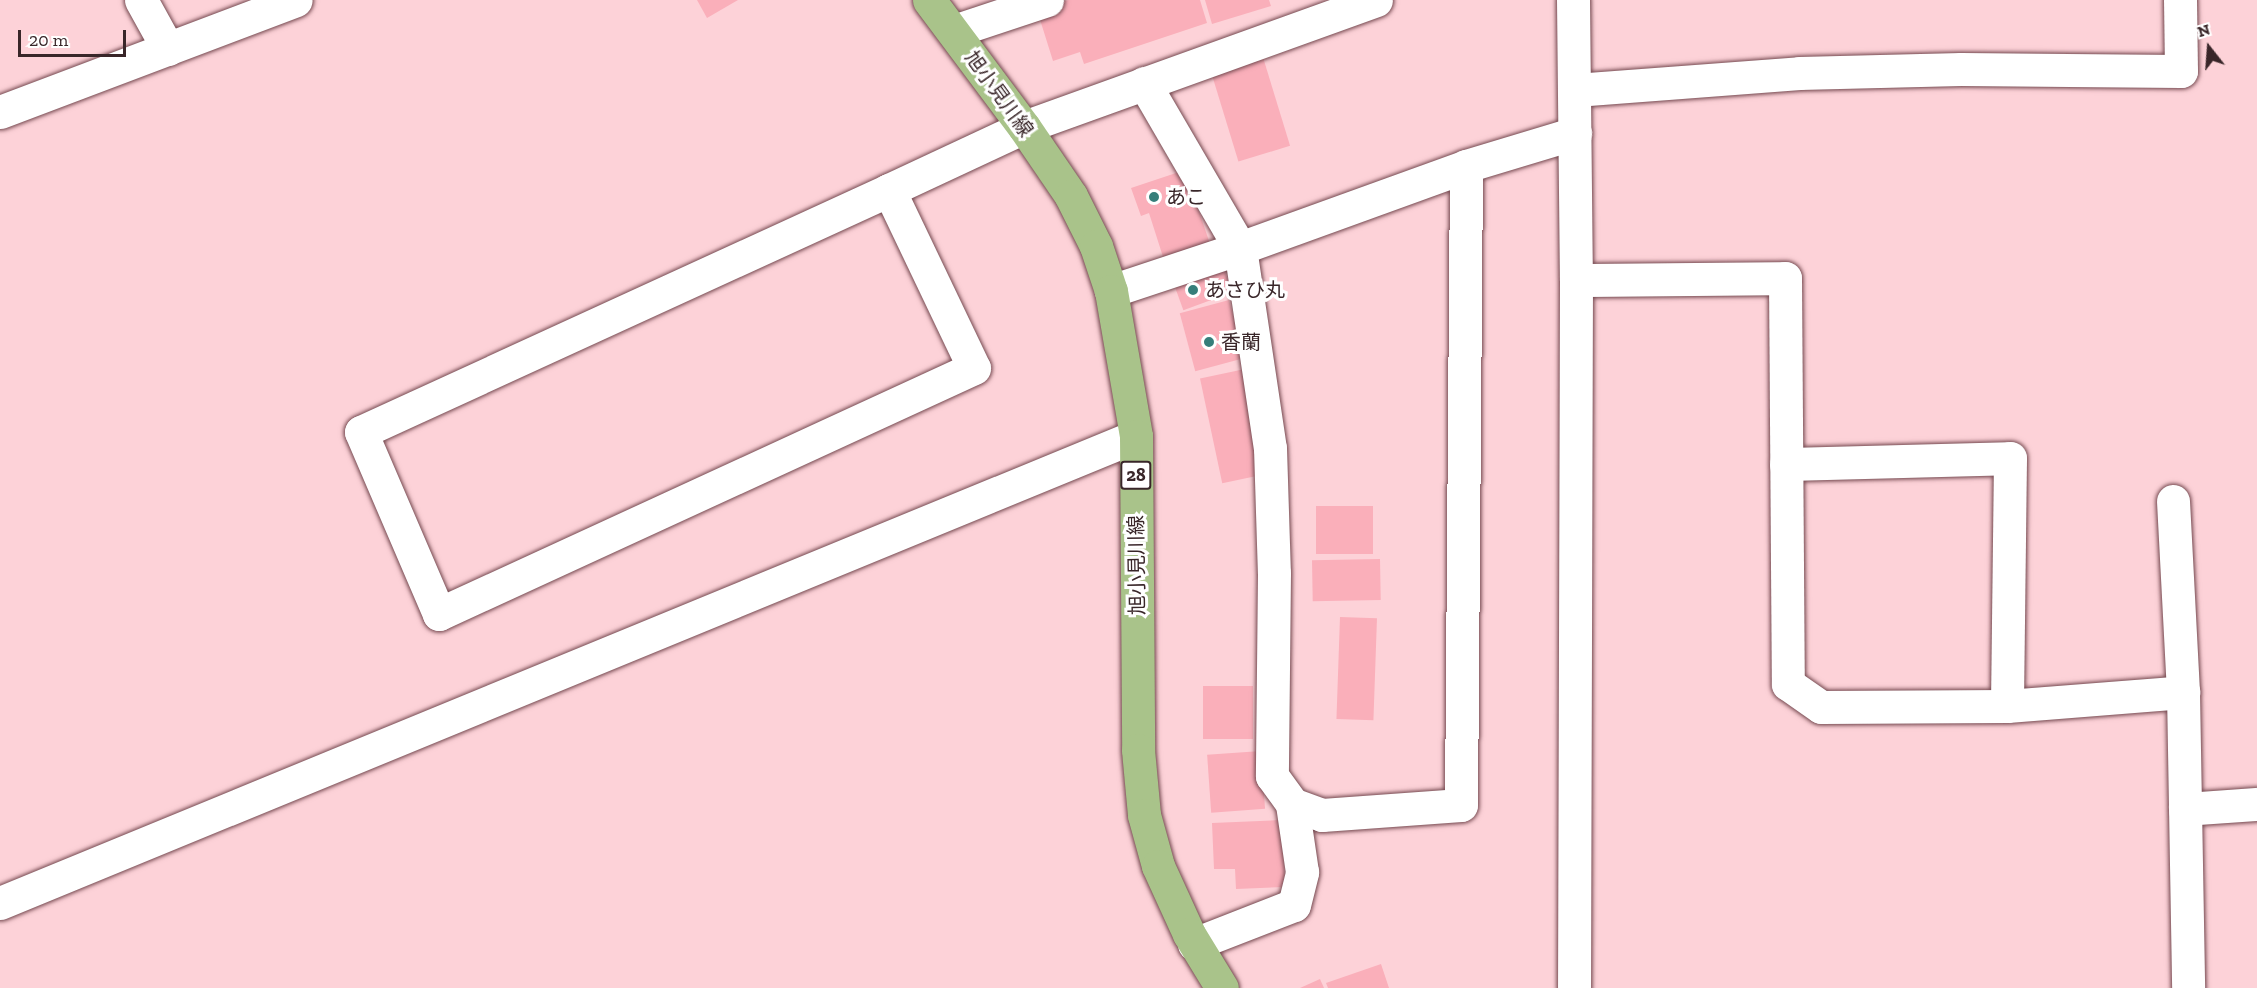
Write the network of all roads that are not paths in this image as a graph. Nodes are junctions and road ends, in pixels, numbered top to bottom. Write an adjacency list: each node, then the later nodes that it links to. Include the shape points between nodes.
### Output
1 (141, 0): 9 (street)
2 (296, 0): 9 (street)
3 (929, 0): 8 (main road, 旭小見川線 / 28)
4 (1047, 0): 8 (street)
5 (1376, 0): 10 (street)
6 (1573, 0): 11 (street)
7 (2180, 0): 11 (street, via 2181,71 1961,69 1799,74)
8 (954, 31): 13 (main road, 旭小見川線 / 28)
9 (168, 49): 12 (street)
10 (1144, 83): 13 (street); 17 (street)
11 (1575, 90): 14 (street)
12 (0, 112)
13 (1024, 128): 16 (street); 19 (main road, 旭小見川線 / 28, via 1071,196 1096,246)
14 (1575, 132): 15 (street); 18 (street)
15 (1466, 166): 17 (street); 25 (street, via 1461,805 1322,815)
16 (889, 190): 16 (street, via 361,432 439,614 974,368)
17 (1240, 248): 19 (street); 25 (street, via 1270,448 1274,573 1272,776)
18 (1576, 280): 21 (street, via 1785,278); 31 (street)
19 (1111, 291): 20 (main road, 旭小見川線 / 28)
20 (1136, 436): 28 (street); 29 (main road, 旭小見川線 / 28, via 1138,750 1144,814 1158,866)
21 (1786, 464): 24 (street, via 1788,684 1821,707); 24 (street, via 2010,458)
22 (2173, 501): 23 (street)
23 (2183, 692): 24 (street); 27 (street)
24 (2007, 706)
25 (1292, 804): 29 (street, via 1302,872 1294,905)
26 (2257, 804): 27 (street)
27 (2185, 809): 32 (street)
28 (0, 903)
29 (1194, 944): 30 (main road, 旭小見川線 / 28)
30 (1222, 988)
31 (1574, 988)
32 (2188, 988)

